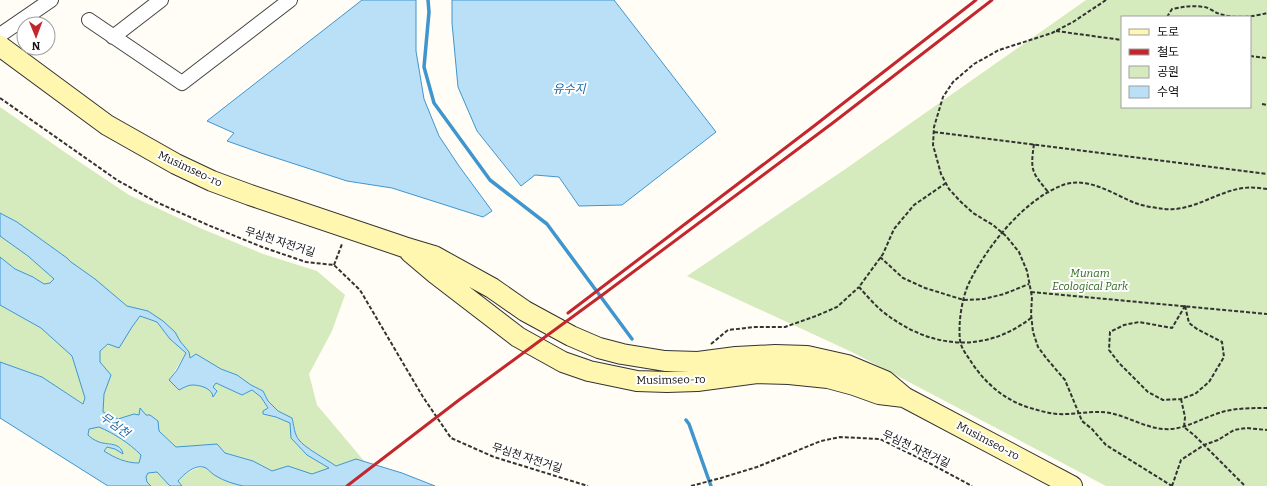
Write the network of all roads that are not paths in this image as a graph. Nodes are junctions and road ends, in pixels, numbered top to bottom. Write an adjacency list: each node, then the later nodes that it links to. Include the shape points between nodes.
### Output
1 (51, 0): 5 (street)
2 (161, 0): 6 (street)
3 (290, 0): 6 (street, via 182,83)
4 (89, 20): 6 (street)
5 (0, 35)
6 (114, 37)
7 (0, 46): 8 (street, Musimseo-ro, via 107,126 176,164 250,195)
8 (404, 247): 9 (street, Musimseo-ro, via 434,256 492,288 532,315 598,348 665,362 698,362 775,355 807,356 847,365 885,381); 9 (street, Musimseo-ro, via 518,338 563,362 589,371 637,381 667,382 757,373 789,374 828,378 879,394)
9 (904, 396): 10 (street, Musimseo-ro)
10 (1072, 486)

